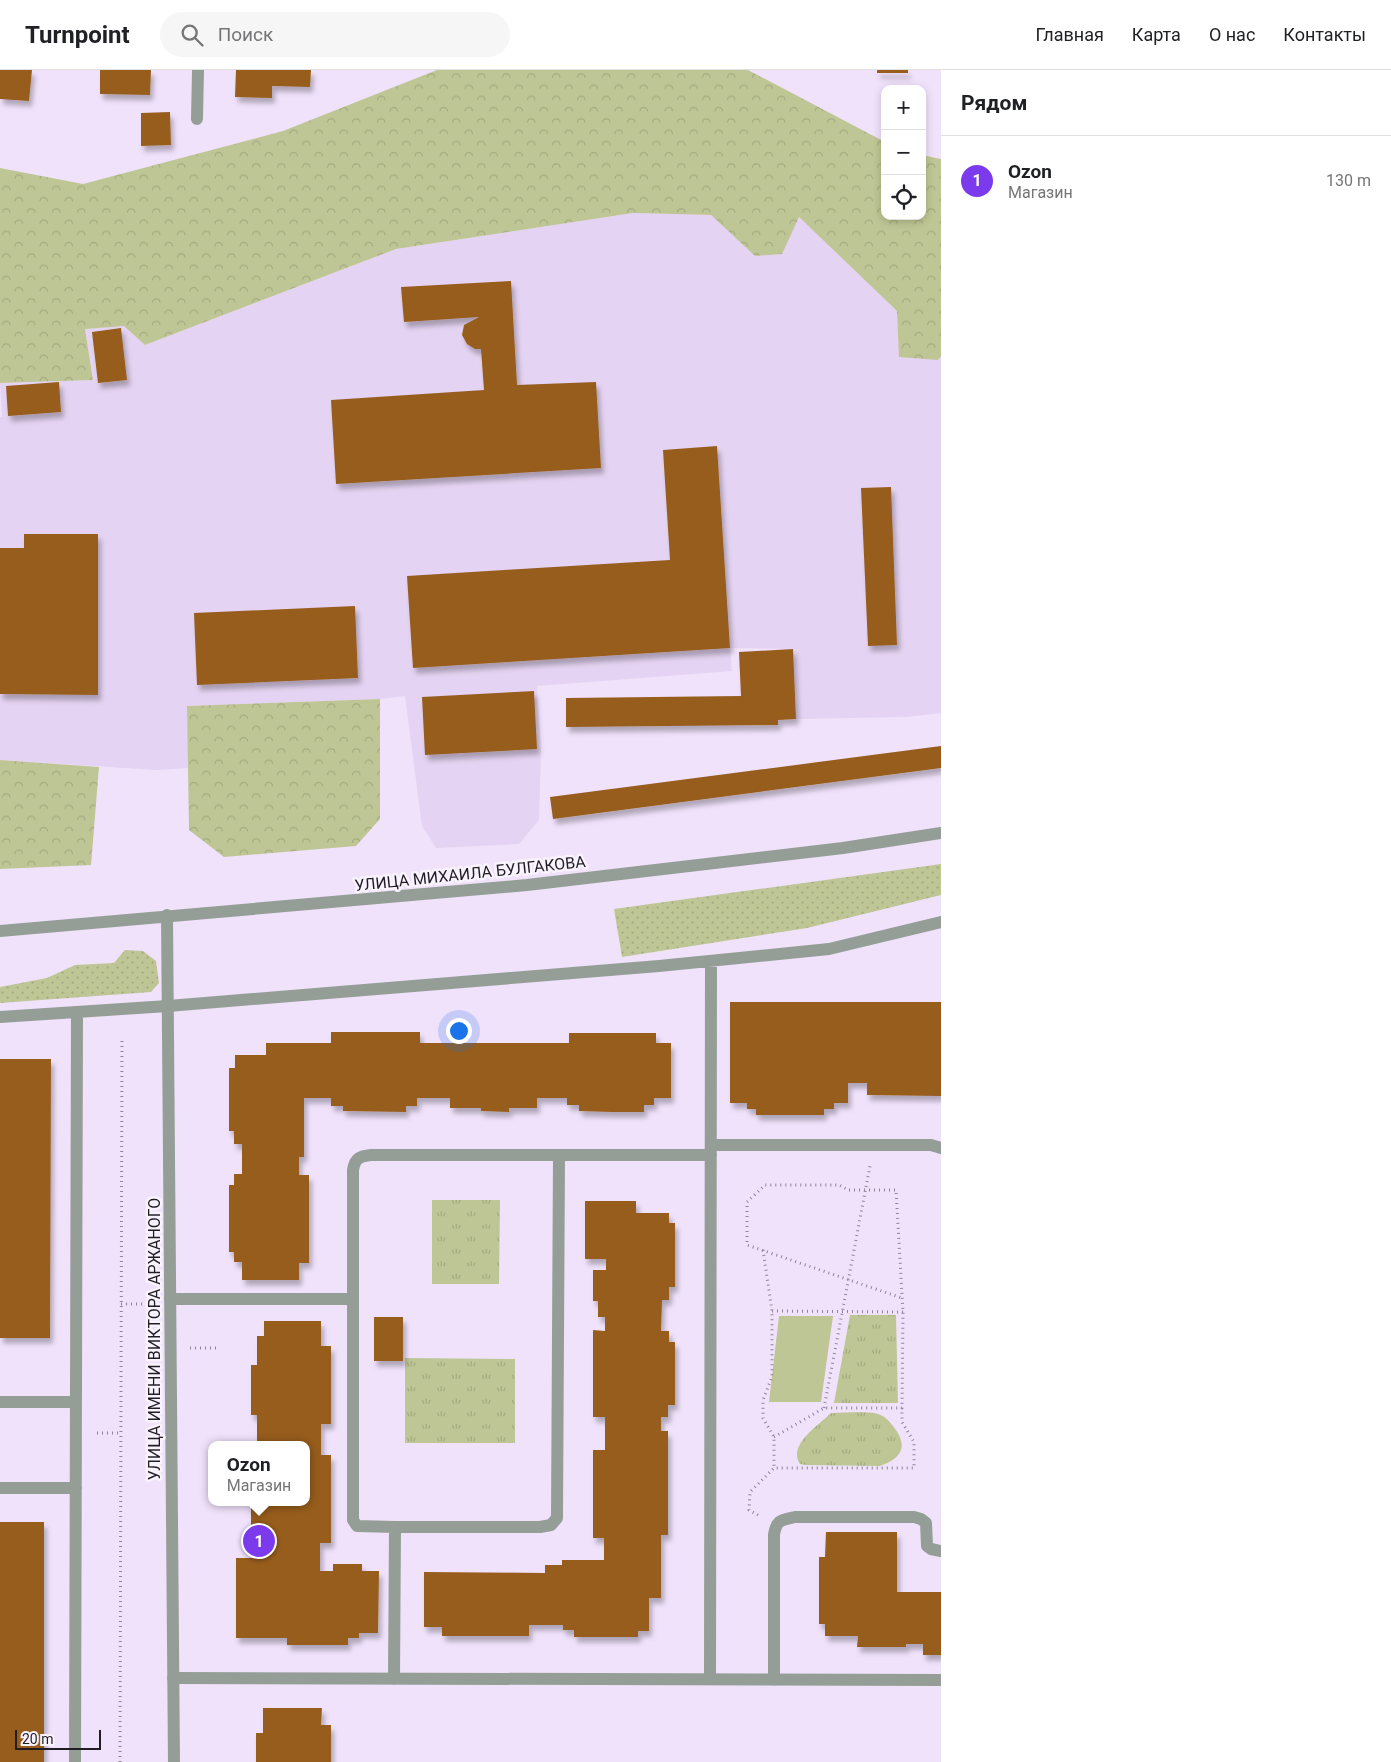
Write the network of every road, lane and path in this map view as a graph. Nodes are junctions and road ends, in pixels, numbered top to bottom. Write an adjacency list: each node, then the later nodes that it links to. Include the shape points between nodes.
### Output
1 (198, 70): 2 (street)
2 (197, 119)
3 (941, 834): 4 (street, УЛИЦА МИХАИЛА БУЛГАКОВА, via 527,885)
4 (167, 915): 6 (street, УЛИЦА МИХАИЛА БУЛГАКОВА); 8 (street, УЛИЦА ИМЕНИ ВИКТОРА АРЖАНОГО)
5 (941, 922): 7 (street, via 829,949)
6 (0, 931)
7 (712, 961): 8 (street); 13 (street)
8 (168, 1006): 9 (street); 20 (street, УЛИЦА ИМЕНИ ВИКТОРА АРЖАНОГО)
9 (77, 1012): 10 (street); 30 (street)
10 (0, 1017)
11 (122, 1037): 22 (path)
12 (941, 1148): 13 (street, via 931,1145)
13 (711, 1150): 14 (street); 42 (street)
14 (559, 1155): 21 (street, via 360,1156 354,1161 353,1170); 38 (street, via 557,1518 551,1525 540,1527)
15 (870, 1164): 16 (path)
16 (865, 1190): 17 (path, via 848,1190 839,1185 765,1185 747,1202 747,1245); 18 (path); 19 (path, via 896,1190)
17 (763, 1250): 18 (path); 24 (path)
18 (848, 1280): 19 (path); 25 (path)
19 (902, 1298): 26 (path)
20 (170, 1299): 21 (street); 40 (street, УЛИЦА ИМЕНИ ВИКТОРА АРЖАНОГО)
21 (352, 1300): 38 (street, via 352,1520 357,1526)
22 (121, 1304): 23 (path); 46 (path)
23 (154, 1304)
24 (772, 1311): 25 (path); 33 (path, via 772,1377 763,1400 763,1418)
25 (842, 1311): 26 (path); 31 (path)
26 (903, 1312): 32 (path)
27 (189, 1348): 28 (path)
28 (219, 1348)
29 (0, 1402): 30 (street)
30 (76, 1402): 36 (street)
31 (824, 1408): 32 (path); 33 (path)
32 (902, 1408): 34 (path, via 902,1422 914,1442 914,1468)
33 (774, 1436): 34 (path)
34 (774, 1468): 37 (path, via 750,1492)
35 (0, 1488): 36 (street)
36 (76, 1488): 45 (street)
37 (750, 1500)
38 (395, 1527): 41 (street)
39 (941, 1551): 43 (street, via 927,1546 926,1523 914,1517 795,1517 782,1520 776,1526 774,1536)
40 (173, 1678): 41 (street); 47 (street, УЛИЦА ИМЕНИ ВИКТОРА АРЖАНОГО)
41 (394, 1679): 42 (street)
42 (710, 1679): 43 (street)
43 (774, 1680): 44 (street)
44 (941, 1680)
45 (75, 1762)
46 (120, 1762)
47 (174, 1762)

